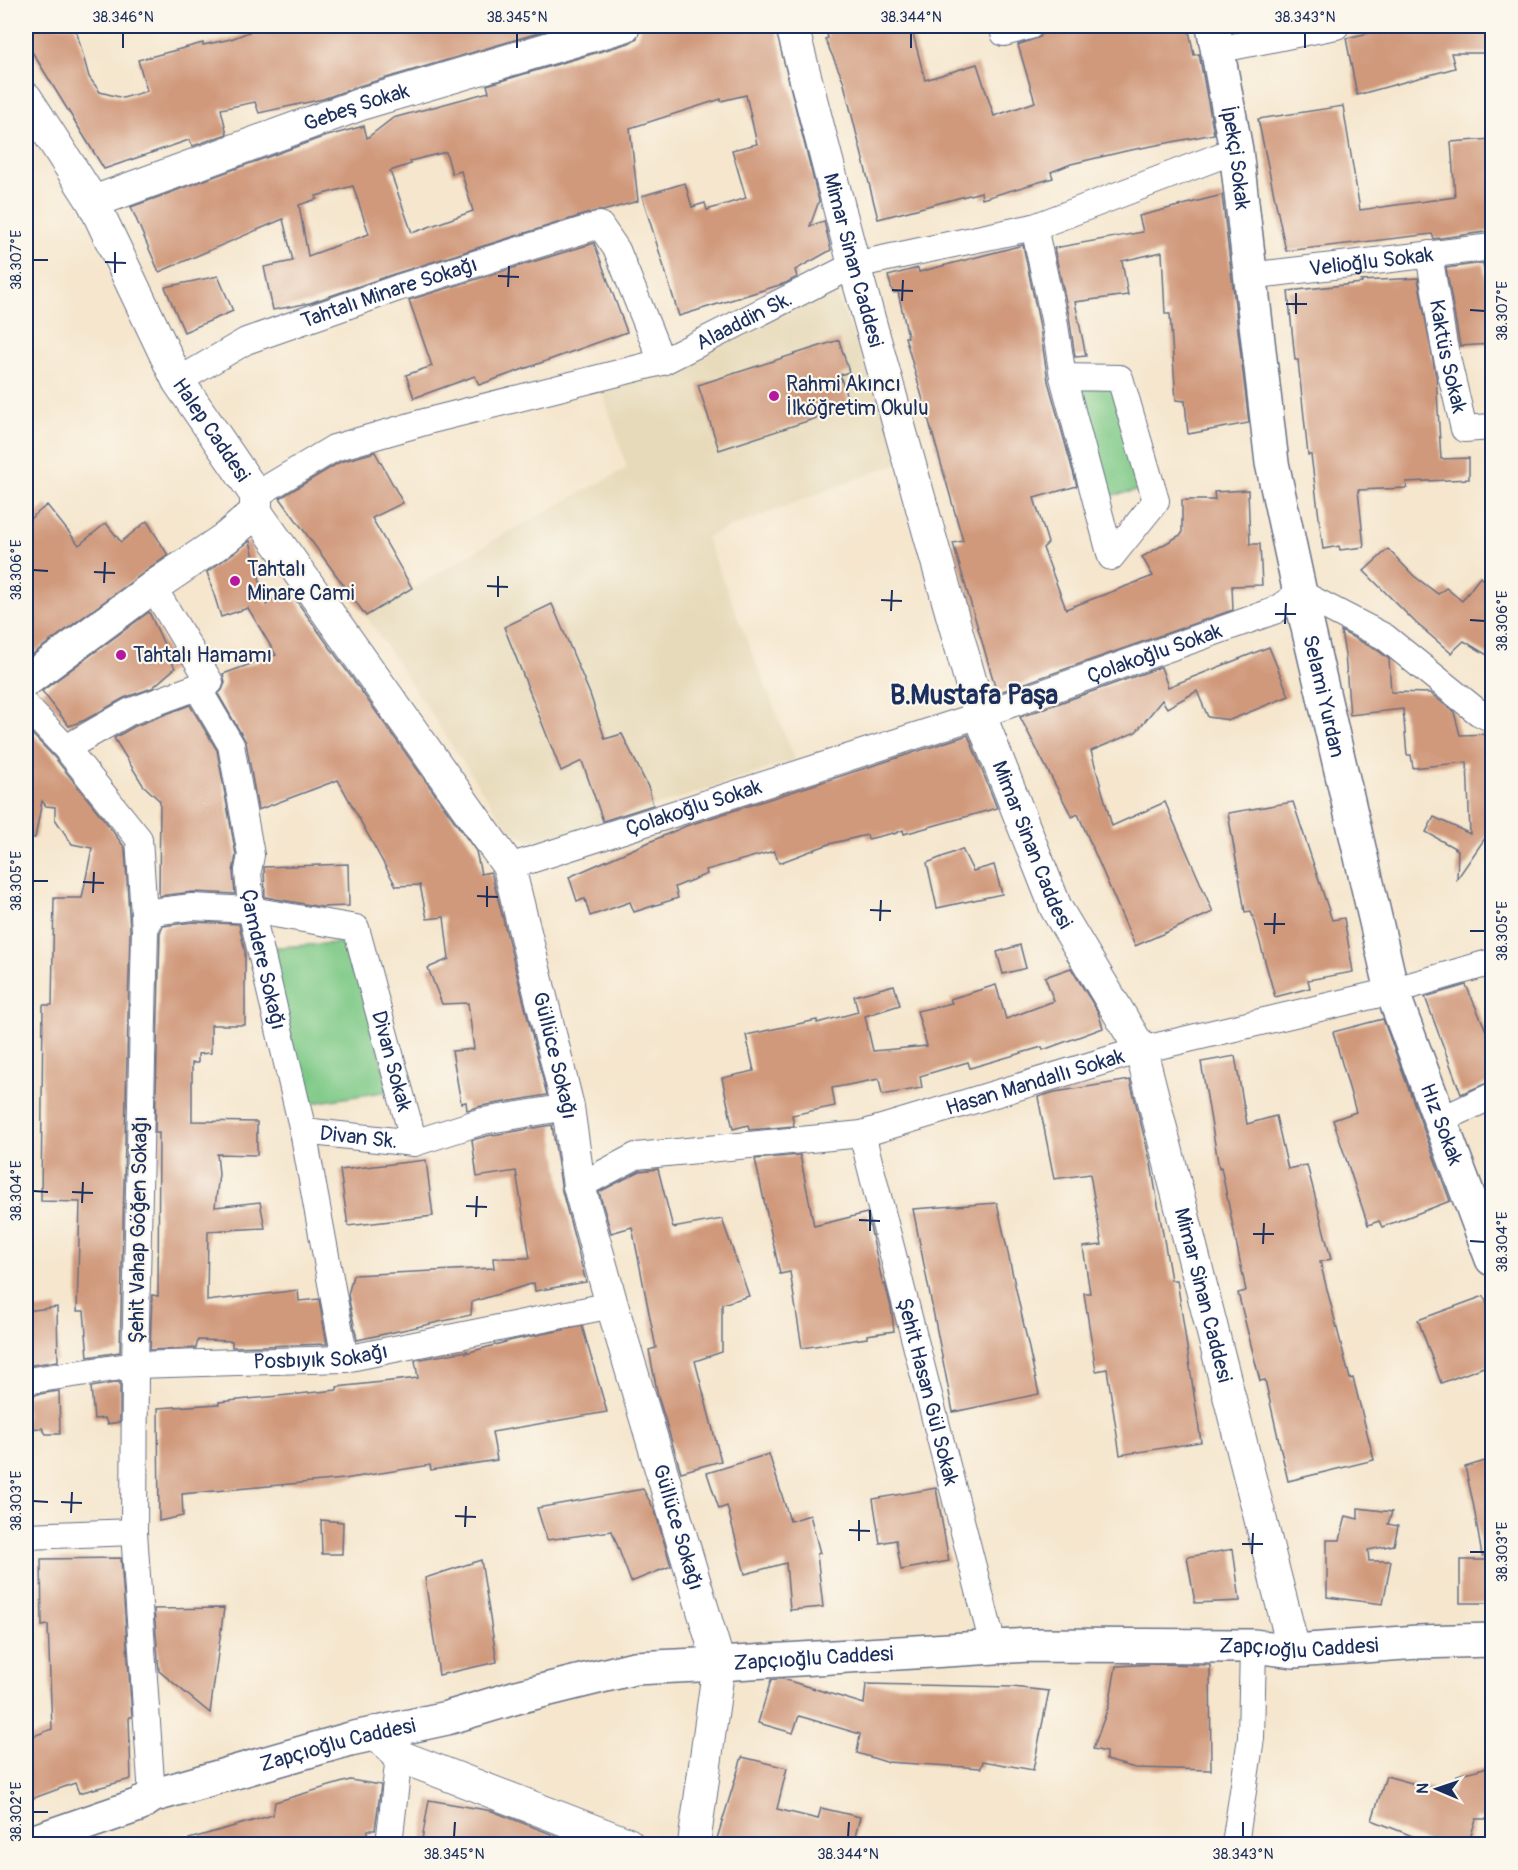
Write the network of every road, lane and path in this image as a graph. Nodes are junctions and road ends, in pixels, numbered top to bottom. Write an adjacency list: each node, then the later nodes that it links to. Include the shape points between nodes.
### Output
1 (624, 26): 9 (street, Gebeş Sokak, via 364,104)
2 (792, 26): 13 (street, Mimar Sinan Caddesi)
3 (1030, 26): 5 (street)
4 (1336, 26): 6 (street)
5 (1004, 33)
6 (1215, 38): 8 (main road, İpekçi Sokak)
7 (26, 98): 9 (street, Halep Caddesi)
8 (1236, 150): 10 (street, Alaaddin Sk.); 14 (main road, İpekçi Sokak)
9 (93, 202): 17 (street, Halep Caddesi)
10 (1034, 227): 13 (street, Alaaddin Sk.); 16 (street)
11 (1492, 248): 12 (street, Velioğlu Sokak)
12 (1430, 254): 14 (street, Velioğlu Sokak); 18 (street, Kaktüs Sokak, via 1444,345 1464,429)
13 (854, 265): 15 (street, Alaaddin Sk.); 25 (street, Mimar Sinan Caddesi)
14 (1250, 284): 21 (main road, Selami Yurdan, via 1272,463)
15 (662, 362): 17 (street, Tahtalı Minare Sokağı, via 617,250 600,225 398,288 246,341); 19 (street, Alaaddin Sk., via 334,448)
16 (1063, 376): 16 (street, via 1120,378 1156,501 1111,557)
17 (178, 381): 19 (street, Halep Caddesi)
18 (1492, 428)
19 (256, 504): 20 (street, via 227,537); 28 (street, Güllüce Sokağı)
20 (153, 587): 22 (street); 23 (street, via 210,682)
21 (1300, 593): 25 (street, Çolakoğlu Sokak, via 1274,611); 26 (street, via 1385,637); 32 (main road, Selami Yurdan)
22 (26, 681)
23 (197, 687): 27 (street, via 129,712); 29 (street, Çamdere Sokağı, via 231,745 250,855)
24 (26, 706): 27 (street, Şehit Vahap Göğen Sokağı)
25 (980, 715): 28 (street, Çolakoğlu Sokak); 33 (street, Mimar Sinan Caddesi, via 1056,908)
26 (1492, 719)
27 (66, 748): 30 (street, Şehit Vahap Göğen Sokağı, via 139,839)
28 (509, 867): 35 (street, Güllüce Sokağı)
29 (251, 910): 30 (street, via 192,907 152,912); 37 (street, Çamdere Sokağı); 39 (street, Divan Sokak, via 356,928)
30 (145, 930): 44 (street, Şehit Vahap Göğen Sokağı)
31 (1492, 962): 32 (street, Hasan Mandallı Sokak)
32 (1392, 991): 33 (street, Hasan Mandallı Sokak); 36 (main road, Hız Sokak)
33 (1142, 1050): 38 (street, Hasan Mandallı Sokak); 51 (street, Mimar Sinan Caddesi)
34 (1492, 1096): 36 (street)
35 (568, 1107): 39 (street, via 483,1121); 40 (street, Güllüce Sokağı)
36 (1441, 1120): 41 (main road, Hız Sokak)
37 (303, 1131): 39 (street, Divan Sk.); 43 (street, Çamdere Sokağı)
38 (861, 1134): 40 (street, Hasan Mandallı Sokak, via 636,1156); 50 (street, Şehit Hasan Gül Sokak)
39 (414, 1143)
40 (579, 1186): 42 (street, Güllüce Sokağı)
41 (1492, 1259)
42 (612, 1305): 43 (street, Posbıyık Sokağı); 52 (street, Güllüce Sokağı)
43 (345, 1359): 44 (street, Posbıyık Sokağı)
44 (135, 1365): 45 (street, Posbıyık Sokağı); 46 (street, Şehit Vahap Göğen Sokağı)
45 (26, 1381)
46 (134, 1532): 47 (street); 55 (street, Şehit Vahap Göğen Sokağı)
47 (26, 1536)
48 (1492, 1640): 51 (main road, Zapçıoğlu Caddesi)
49 (1253, 1646): 50 (main road, Zapçıoğlu Caddesi); 51 (main road, Zapçıoğlu Caddesi); 61 (street, via 1251,1738)
50 (994, 1648): 52 (main road, Zapçıoğlu Caddesi)
51 (1294, 1651)
52 (719, 1664): 53 (main road, Zapçıoğlu Caddesi, via 634,1668 447,1718); 60 (street)
53 (376, 1732): 54 (street); 55 (main road, Zapçıoğlu Caddesi)
54 (399, 1756): 58 (street); 59 (street)
55 (152, 1796): 56 (main road, Zapçıoğlu Caddesi, via 136,1792); 57 (main road, Zapçıoğlu Caddesi, via 139,1805)
56 (26, 1830)
57 (26, 1845)
58 (389, 1845)
59 (628, 1845)
60 (694, 1845)
61 (1235, 1845)

